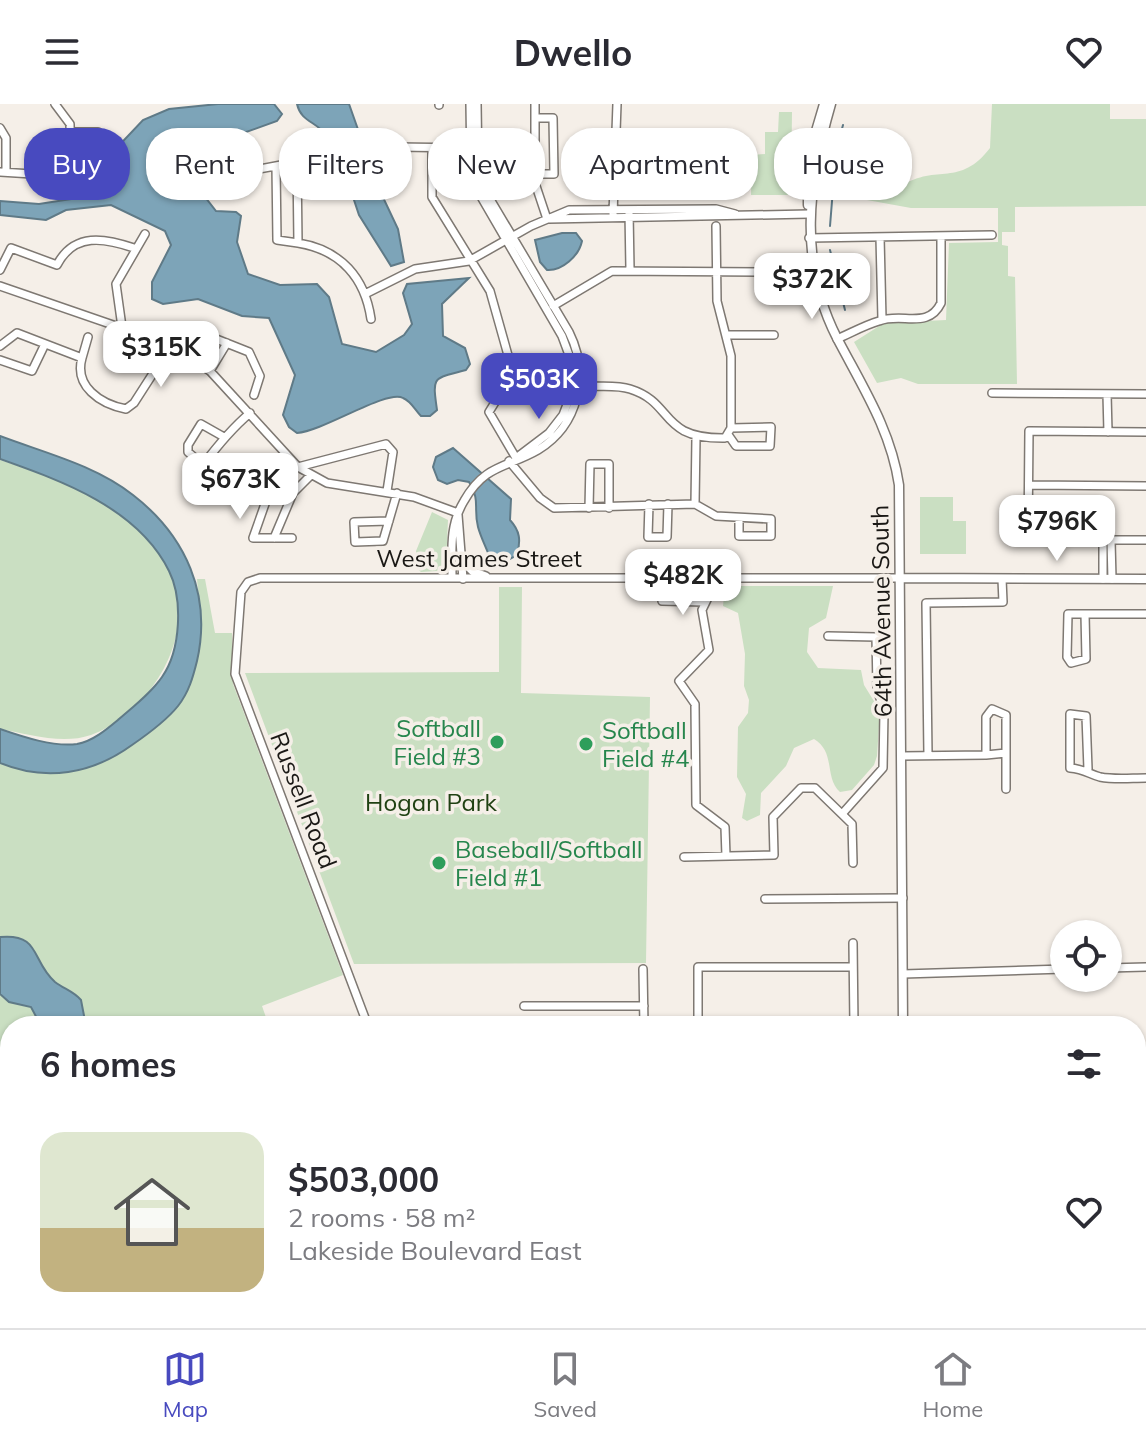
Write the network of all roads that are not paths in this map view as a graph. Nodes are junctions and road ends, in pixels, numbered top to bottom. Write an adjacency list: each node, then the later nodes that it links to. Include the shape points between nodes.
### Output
1 (69, 104): 8 (street)
2 (470, 104): 12 (street)
3 (477, 104): 32 (street, via 480,178)
4 (535, 104): 9 (street)
5 (617, 104): 22 (street)
6 (824, 104): 24 (street, 64th Avenue South, via 808,158)
7 (831, 104): 24 (street, 64th Avenue South)
8 (58, 107): 11 (street)
9 (535, 118): 13 (street); 18 (street, via 553,118 554,174)
10 (0, 128): 16 (street, via 7,148)
11 (70, 128)
12 (470, 128)
13 (535, 128)
14 (276, 166): 15 (street); 33 (street, via 277,240); 33 (street, via 297,162)
15 (263, 168)
16 (3, 172): 17 (street)
17 (24, 172)
18 (545, 174)
19 (434, 200): 35 (street)
20 (484, 200): 32 (street)
21 (542, 200): 25 (street)
22 (613, 213): 23 (street); 25 (street)
23 (629, 213): 24 (street); 36 (street)
24 (809, 214): 31 (street, 64th Avenue South)
25 (547, 219): 32 (street)
26 (716, 226): 38 (street)
27 (145, 234): 34 (street)
28 (992, 235): 29 (street)
29 (941, 236): 30 (street); 44 (street, via 941,303 936,313 927,319)
30 (880, 237): 31 (street); 44 (street)
31 (809, 238): 50 (street, 64th Avenue South, via 817,290)
32 (509, 239): 35 (street); 42 (street); 59 (street, via 566,344)
33 (298, 243): 41 (street, via 338,260)
34 (134, 248): 37 (street, via 107,239 80,241 57,265 11,248); 45 (street, via 116,284)
35 (469, 261): 41 (street, via 415,269); 58 (street, via 490,291)
36 (630, 269): 38 (street); 42 (street, via 612,271)
37 (0, 270)
38 (716, 271): 39 (street); 47 (street)
39 (760, 272)
40 (0, 286): 45 (street)
41 (367, 293): 43 (street)
42 (553, 306): 59 (street, via 576,349)
43 (371, 319)
44 (882, 319): 50 (street)
45 (122, 327): 54 (street)
46 (191, 329): 51 (street)
47 (726, 335): 48 (street); 65 (street, via 731,356)
48 (774, 335)
49 (88, 337): 55 (street)
50 (837, 339): 92 (street, 64th Avenue South, via 872,401 896,459)
51 (227, 343): 57 (street); 63 (street, via 255,359 260,376)
52 (45, 344): 53 (street, via 17,333); 55 (street); 56 (street, via 32,371)
53 (0, 346)
54 (170, 347): 55 (street, via 128,408 117,407 84,386); 57 (street)
55 (82, 358)
56 (0, 360)
57 (210, 371): 64 (street)
58 (513, 373): 59 (street); 70 (street, via 489,412)
59 (576, 384): 69 (street, via 643,394 670,423); 70 (street, via 557,424)
60 (992, 393): 61 (street)
61 (1107, 394): 62 (street); 66 (street)
62 (1146, 394)
63 (254, 395)
64 (250, 413): 68 (street); 71 (street)
65 (730, 432): 65 (street, via 771,427 770,446 736,446); 69 (street)
66 (1108, 432): 67 (street); 73 (street, via 1029,431)
67 (1146, 432)
68 (224, 437): 68 (street, via 203,465 188,452 201,424)
69 (696, 438): 80 (street)
70 (513, 459): 81 (street, via 547,504); 83 (street, via 486,475)
71 (298, 467): 72 (street); 75 (street, via 386,444 393,452)
72 (311, 475): 75 (street, via 343,487); 76 (street)
73 (1029, 485): 74 (street); 89 (street, via 1028,540)
74 (1146, 486)
75 (387, 491): 77 (street)
76 (293, 493): 86 (street); 86 (street, via 279,490 272,495 256,524 253,538)
77 (397, 493): 83 (street); 85 (street)
78 (649, 504): 79 (street); 79 (street, via 648,537 667,537); 82 (street)
79 (668, 504): 80 (street)
80 (695, 504): 84 (street, via 716,516)
81 (589, 508): 82 (street); 82 (street, via 590,464 609,464)
82 (609, 508)
83 (458, 513): 90 (street); 91 (street, via 452,530)
84 (739, 519): 84 (street, via 771,519 771,536 739,536)
85 (389, 521): 85 (street, via 383,541 355,542 354,522)
86 (274, 538): 87 (street)
87 (292, 538)
88 (1146, 540): 89 (street)
89 (1107, 541): 97 (street)
90 (463, 561): 93 (street); 94 (street, via 472,571)
91 (452, 578): 93 (street, West James Street); 99 (street, West James Street, via 260,578)
92 (900, 578): 95 (street, West James Street); 96 (street, West James Street); 106 (street, 64th Avenue South)
93 (463, 579): 94 (street, West James Street)
94 (496, 579): 95 (street, West James Street)
95 (717, 579): 101 (street)
96 (1002, 579): 97 (street, West James Street); 108 (street, via 1003,602 926,603)
97 (1108, 579): 98 (street, West James Street)
98 (1146, 579)
99 (246, 584): 129 (street, Russell Road, via 235,674)
100 (662, 601): 101 (street)
101 (704, 602): 115 (street, via 709,650 679,681 695,704 696,805 725,827)
102 (1085, 614): 102 (street, via 1068,614 1071,663 1086,659); 103 (street)
103 (1146, 614)
104 (828, 636): 105 (street, via 876,637 877,688)
105 (884, 712): 106 (street); 114 (street, via 883,768)
106 (902, 713): 110 (street, 64th Avenue South)
107 (1006, 753): 109 (street); 109 (street, via 1006,715 992,709 986,717); 113 (street)
108 (928, 755): 109 (street); 110 (street)
109 (986, 755)
110 (902, 756): 118 (street, 64th Avenue South)
111 (1088, 769): 111 (street, via 1086,716 1070,714 1070,768); 112 (street, via 1097,776)
112 (1146, 778)
113 (1006, 789)
114 (842, 814): 115 (street, via 815,788 801,788 773,817 774,855); 117 (street, via 853,826)
115 (726, 856): 116 (street)
116 (684, 857)
117 (853, 863)
118 (903, 898): 119 (street); 126 (street, 64th Avenue South)
119 (765, 899)
120 (853, 943): 121 (street)
121 (853, 967): 131 (street, via 698,967); 132 (street)
122 (1146, 967): 123 (street)
123 (1122, 968)
124 (643, 969): 128 (street)
125 (1050, 969): 126 (street)
126 (903, 974): 133 (street, 64th Avenue South)
127 (524, 1006): 128 (street)
128 (644, 1006): 130 (street)
129 (364, 1016)
130 (644, 1016)
131 (698, 1016)
132 (854, 1016)
133 (903, 1016)

